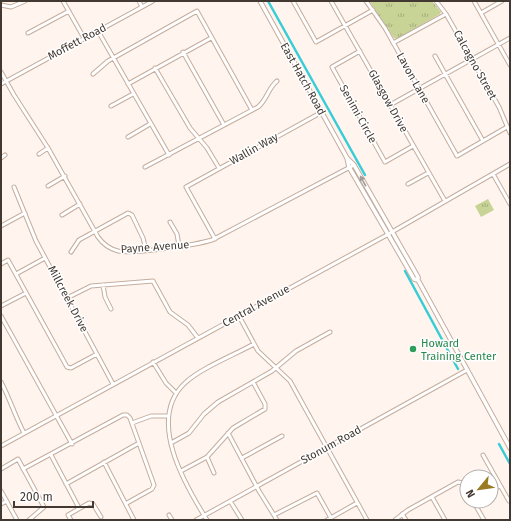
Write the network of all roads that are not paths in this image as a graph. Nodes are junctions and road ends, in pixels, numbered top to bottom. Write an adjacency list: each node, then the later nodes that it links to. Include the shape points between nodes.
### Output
1 (25, 1): 12 (street, via 16,6)
2 (63, 1): 15 (street)
3 (139, 1): 13 (street)
4 (153, 1): 13 (street, Moffett Road)
5 (260, 1): 45 (main road, East Hatch Road)
6 (293, 1): 18 (street, via 316,42)
7 (331, 1): 18 (street, Glasgow Drive)
8 (366, 1): 14 (street, Lavon Lane)
9 (436, 1): 17 (street, Calcagno Street)
10 (474, 1): 16 (street)
11 (502, 1): 16 (street)
12 (1, 5)
13 (142, 7): 19 (street, Moffett Road)
14 (372, 10): 18 (street); 24 (street, Lavon Lane)
15 (69, 11): 20 (street); 21 (street)
16 (481, 13): 25 (street)
17 (446, 14): 24 (street); 30 (street, Calcagno Street)
18 (345, 26): 26 (street, Glasgow Drive)
19 (98, 31): 21 (street, Moffett Road); 29 (street)
20 (28, 34)
21 (84, 38): 36 (street, Moffett Road)
22 (212, 38): 27 (street); 29 (street, via 197,11); 44 (street)
23 (510, 38): 25 (street)
24 (393, 43): 40 (street, Lavon Lane)
25 (499, 45): 30 (street); 31 (street)
26 (360, 51): 42 (street, Glasgow Drive); 53 (street, Senimi Circle, via 332,67 385,162)
27 (183, 52): 32 (street); 47 (street)
28 (435, 56): 35 (street)
29 (114, 58): 34 (street); 39 (street)
30 (472, 60): 35 (street); 48 (street, Calcagno Street)
31 (510, 65)
32 (155, 68): 39 (street); 51 (street, via 190,128)
33 (1, 72): 36 (street, Payne Avenue)
34 (93, 74)
35 (446, 75): 40 (street); 52 (street)
36 (6, 81): 38 (street, Moffett Road); 54 (street, Payne Avenue)
37 (277, 81): 44 (street, via 272,85 264,102)
38 (1, 84)
39 (128, 84): 41 (street)
40 (420, 90): 42 (street); 52 (street, Lavon Lane, via 457,156)
41 (133, 94): 43 (street); 46 (street)
42 (390, 105): 53 (street, Glasgow Drive)
43 (111, 106)
44 (252, 110): 47 (street)
45 (322, 112): 59 (main road, East Hatch Road); 64 (street, Wallin Way)
46 (150, 124): 50 (street); 57 (street)
47 (224, 125): 51 (street)
48 (507, 127): 49 (street, Calcagno Street); 52 (street)
49 (510, 133)
50 (128, 137)
51 (200, 139): 57 (street); 64 (street)
52 (483, 141)
53 (413, 146): 65 (street, Glasgow Drive)
54 (48, 148): 55 (street); 67 (street, Payne Avenue)
55 (39, 154)
56 (4, 155): 58 (street)
57 (169, 155): 62 (street)
58 (1, 158)
59 (347, 158): 61 (main road, East Hatch Road); 63 (main road, East Hatch Road)
60 (510, 164): 66 (street, Central Avenue)
61 (354, 165): 63 (street, Payne Avenue); 79 (main road, East Hatch Road, one-way to 61)
62 (145, 167)
63 (349, 167): 79 (main road, East Hatch Road); 80 (street, Payne Avenue)
64 (219, 168): 80 (street, Wallin Way, via 186,187)
65 (428, 173): 68 (street); 71 (street, Glasgow Drive)
66 (493, 174): 71 (street, Central Avenue); 73 (street)
67 (64, 176): 69 (street); 72 (street, Payne Avenue)
68 (408, 184)
69 (48, 186)
70 (14, 187): 74 (street, Millcreek Drive)
71 (445, 201): 79 (street, Central Avenue)
72 (80, 204): 75 (street); 78 (street, Payne Avenue)
73 (510, 204)
74 (25, 213): 77 (street); 84 (street, Millcreek Drive)
75 (62, 215)
76 (170, 222): 81 (street)
77 (1, 226)
78 (95, 232): 82 (street, Payne Avenue, via 104,244 114,250); 82 (street, via 129,213 144,238); 83 (street, via 79,240)
79 (390, 233): 93 (street, Central Avenue); 100 (main road, East Hatch Road)
80 (215, 239): 81 (street, Payne Avenue, via 200,244)
81 (179, 246): 82 (street, Payne Avenue)
82 (146, 250)
83 (71, 252)
84 (45, 258): 86 (street); 89 (street, Millcreek Drive)
85 (1, 264): 86 (street, via 8,260)
86 (16, 274): 88 (street)
87 (103, 285): 89 (street, via 88,288); 91 (street); 95 (street, via 153,281 170,312 188,325)
88 (26, 293): 90 (street); 97 (street, via 68,368)
89 (67, 298): 97 (street, Millcreek Drive)
90 (1, 306)
91 (111, 309)
92 (1, 316): 105 (street)
93 (239, 316): 95 (street, Central Avenue); 96 (street)
94 (330, 332): 99 (street, via 296,351)
95 (198, 338): 98 (street, Central Avenue)
96 (254, 344): 99 (street, via 262,356); 104 (street, via 190,379)
97 (97, 354): 103 (street, Millcreek Drive)
98 (153, 362): 103 (street, Central Avenue); 104 (street, via 166,383)
99 (276, 368): 102 (street); 115 (street, via 290,381)
100 (467, 370): 115 (street, Stonum Road); 116 (main road, East Hatch Road)
101 (1, 382): 108 (street)
102 (252, 382): 109 (street, via 265,404 265,409); 112 (street, via 218,402 204,414 189,433)
103 (114, 384): 105 (street, Central Avenue)
104 (176, 393): 106 (street)
105 (57, 415): 108 (street, Central Avenue); 113 (street)
106 (168, 416): 107 (street, via 151,416); 112 (street)
107 (132, 423): 111 (street); 113 (street, via 127,415 123,415)
108 (24, 433): 114 (street, Central Avenue)
109 (228, 433): 119 (street); 120 (street)
110 (282, 436): 120 (street)
111 (139, 443): 121 (street); 135 (street, via 154,487)
112 (171, 443): 124 (street)
113 (72, 444): 117 (street)
114 (1, 446)
115 (327, 447): 128 (street, Stonum Road); 136 (street)
116 (510, 448)
117 (51, 455): 123 (street); 127 (street)
118 (483, 455): 129 (street)
119 (206, 457): 124 (street); 125 (street)
120 (242, 458): 128 (street)
121 (104, 462): 127 (street); 135 (street)
122 (1, 469): 123 (street, via 18,459)
123 (23, 469): 141 (street, via 44,507)
124 (181, 471): 143 (street)
125 (214, 473)
126 (459, 483): 131 (street)
127 (66, 484): 138 (street)
128 (257, 486): 133 (street, Stonum Road); 144 (street)
129 (500, 486): 134 (street)
130 (1, 491): 132 (street)
131 (432, 497): 140 (street); 161 (street)
132 (6, 501): 137 (street); 147 (street)
133 (230, 501): 143 (street, Stonum Road); 155 (street)
134 (509, 501)
135 (127, 503): 151 (street)
136 (357, 503): 146 (street); 158 (street)
137 (1, 504)
138 (79, 508): 145 (street, via 91,503); 150 (street, via 68,515)
139 (478, 509): 162 (street)
140 (402, 514): 159 (street); 160 (street)
141 (35, 515): 148 (street); 149 (street)
142 (169, 515): 152 (street)
143 (204, 515): 153 (street, Stonum Road); 154 (street)
144 (274, 515): 146 (street, via 317,493); 156 (street)
145 (101, 517)
146 (332, 518): 157 (street)
147 (17, 520)
148 (29, 520)
149 (38, 520)
150 (70, 520)
151 (134, 520)
152 (172, 520)
153 (196, 520)
154 (207, 520)
155 (242, 520)
156 (277, 520)
157 (327, 520)
158 (367, 520)
159 (395, 520)
160 (406, 520)
161 (445, 520)
162 (484, 520)

